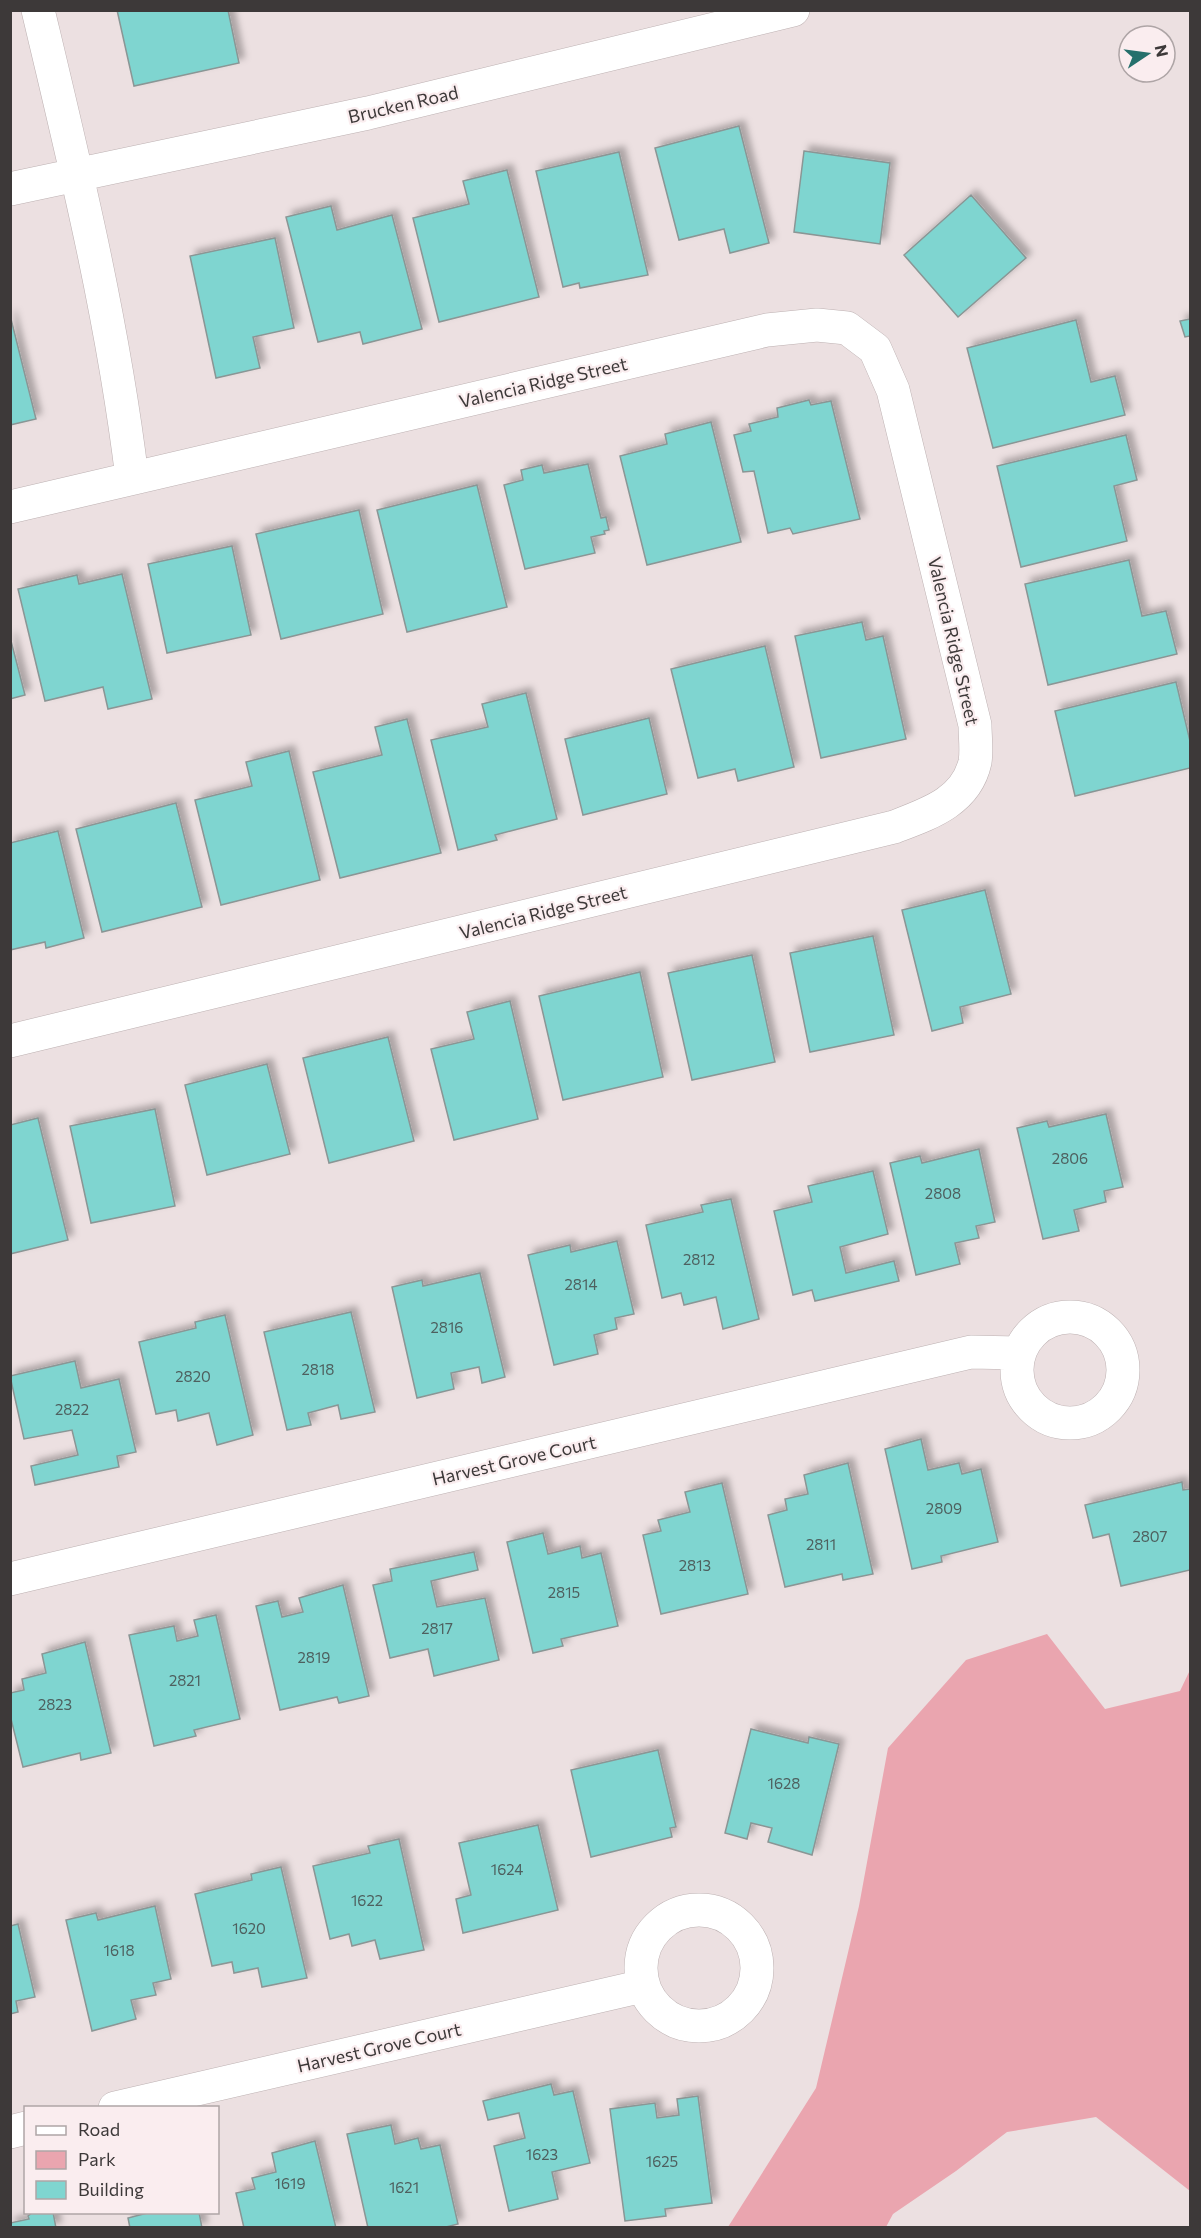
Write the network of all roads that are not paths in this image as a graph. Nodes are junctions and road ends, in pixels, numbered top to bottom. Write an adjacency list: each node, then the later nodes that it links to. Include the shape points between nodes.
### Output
1 (38, 10): 3 (street)
2 (793, 10): 3 (street, Brucken Road, via 368,113)
3 (77, 173): 4 (street, Brucken Road); 5 (street, via 123,404)
4 (10, 189)
5 (132, 478): 6 (street, Valencia Ridge Street); 7 (street, Valencia Ridge Street, via 766,330 817,325 847,328 875,350 893,390 975,725 975,762 963,788 939,810 894,827)
6 (10, 507)
7 (10, 1041)
8 (1019, 1353): 9 (street, Harvest Grove Court, via 971,1352)
9 (10, 1579)
10 (643, 1986): 11 (street, Harvest Grove Court)
11 (124, 2106)

